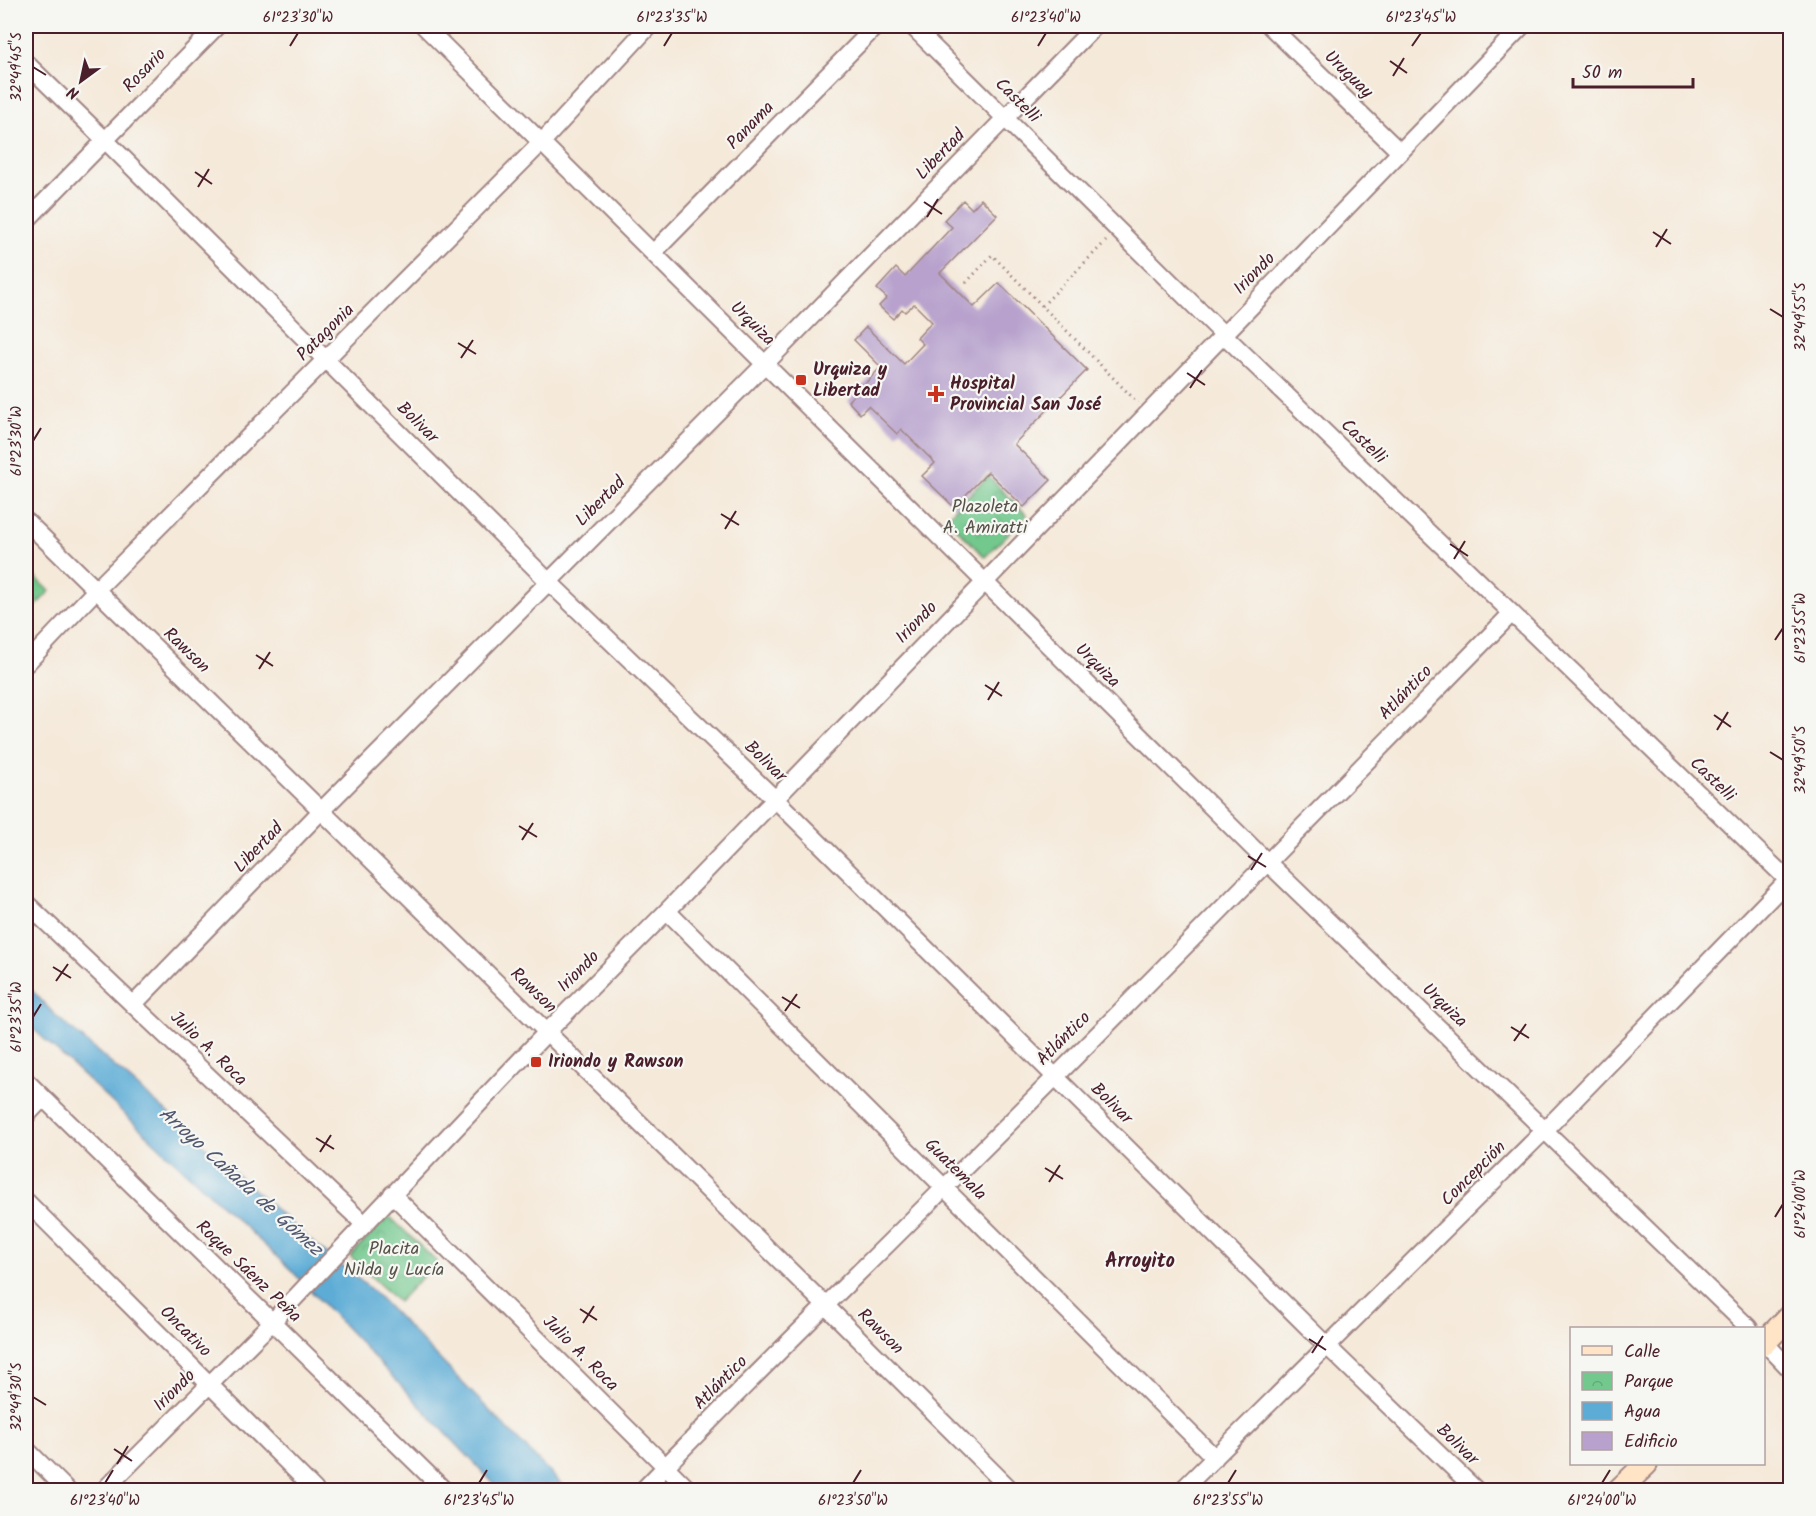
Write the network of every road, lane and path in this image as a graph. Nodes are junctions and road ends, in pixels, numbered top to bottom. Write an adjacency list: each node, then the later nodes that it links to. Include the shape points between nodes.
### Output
1 (217, 26): 11 (street, Rosario)
2 (424, 26): 12 (street, Urquiza)
3 (649, 26): 12 (street, Patagonia)
4 (876, 26): 16 (street, Panama)
5 (912, 26): 10 (street, Castelli)
6 (1095, 26): 10 (street, Libertad)
7 (1270, 26): 13 (street, Uruguay)
8 (1522, 26): 13 (street, Iriondo)
9 (26, 63): 11 (street, Bolivar)
10 (1005, 117): 15 (street, Castelli); 21 (street, Libertad)
11 (105, 140): 14 (street, Rosario); 20 (street, Bolivar)
12 (542, 142): 16 (street, Urquiza); 20 (street, Patagonia)
13 (1400, 152): 19 (street, Iriondo)
14 (26, 221)
15 (1118, 229): 18 (path); 19 (street, Castelli)
16 (653, 253): 21 (street, Urquiza)
17 (966, 284): 18 (path, via 992,255)
18 (1042, 306): 22 (path)
19 (1223, 334): 22 (street, Iriondo); 27 (street, Castelli)
20 (326, 361): 24 (street, Bolivar); 26 (street, Patagonia)
21 (765, 364): 24 (street, Libertad); 25 (street, Urquiza)
22 (1148, 412): 25 (street, Iriondo)
23 (26, 521): 26 (street, Rawson)
24 (549, 582): 29 (street, Bolivar); 30 (street, Libertad)
25 (984, 582): 29 (street, Iriondo); 31 (street, Urquiza)
26 (96, 590): 28 (street, Patagonia); 30 (street, Rawson)
27 (1512, 613): 31 (street, Atlántico); 32 (street, Castelli)
28 (26, 664)
29 (775, 799): 34 (street, Iriondo); 37 (street, Bolivar)
30 (321, 811): 35 (street, Libertad); 36 (street, Rawson)
31 (1267, 862): 37 (street, Atlántico); 41 (street, Urquiza)
32 (1789, 881): 41 (street, Concepción)
33 (26, 903): 35 (street, Julio A. Roca)
34 (667, 911): 36 (street, Iriondo); 42 (street, Guatemala)
35 (133, 1005): 45 (street, Julio A. Roca)
36 (547, 1032): 43 (street, Iriondo); 46 (street, Rawson)
37 (1055, 1076): 42 (street, Atlántico); 52 (street, Bolivar)
38 (26, 1081): 39 (street, Roque Sáenz Peña)
39 (43, 1098): 40 (street); 48 (street, Roque Sáenz Peña)
40 (26, 1116)
41 (1545, 1130): 49 (street, Urquiza); 52 (street, Concepción)
42 (945, 1187): 46 (street, Atlántico); 56 (street, Guatemala)
43 (392, 1194): 45 (street, Iriondo); 58 (street, Julio A. Roca)
44 (26, 1201): 54 (street, Oncativo)
45 (364, 1224): 48 (street, Iriondo)
46 (825, 1305): 58 (street, Atlántico); 65 (street, Rawson)
47 (1791, 1316): 50 (main road)
48 (272, 1322): 54 (street, Iriondo); 62 (street, Roque Sáenz Peña)
49 (1747, 1327)
50 (1765, 1342)
51 (1765, 1344): 53 (street)
52 (1328, 1347): 56 (street, Concepción); 67 (street, Bolivar)
53 (1791, 1369)
54 (210, 1384): 60 (street, Iriondo); 61 (street, Oncativo)
55 (26, 1449): 59 (street)
56 (1215, 1458): 66 (street, Concepción)
57 (1645, 1465): 68 (main road)
58 (665, 1467): 63 (street, Atlántico); 64 (street, Julio A. Roca)
59 (67, 1491)
60 (104, 1491)
61 (315, 1491)
62 (444, 1491)
63 (643, 1491)
64 (689, 1491)
65 (1011, 1491)
66 (1182, 1491)
67 (1476, 1491)
68 (1619, 1491)

